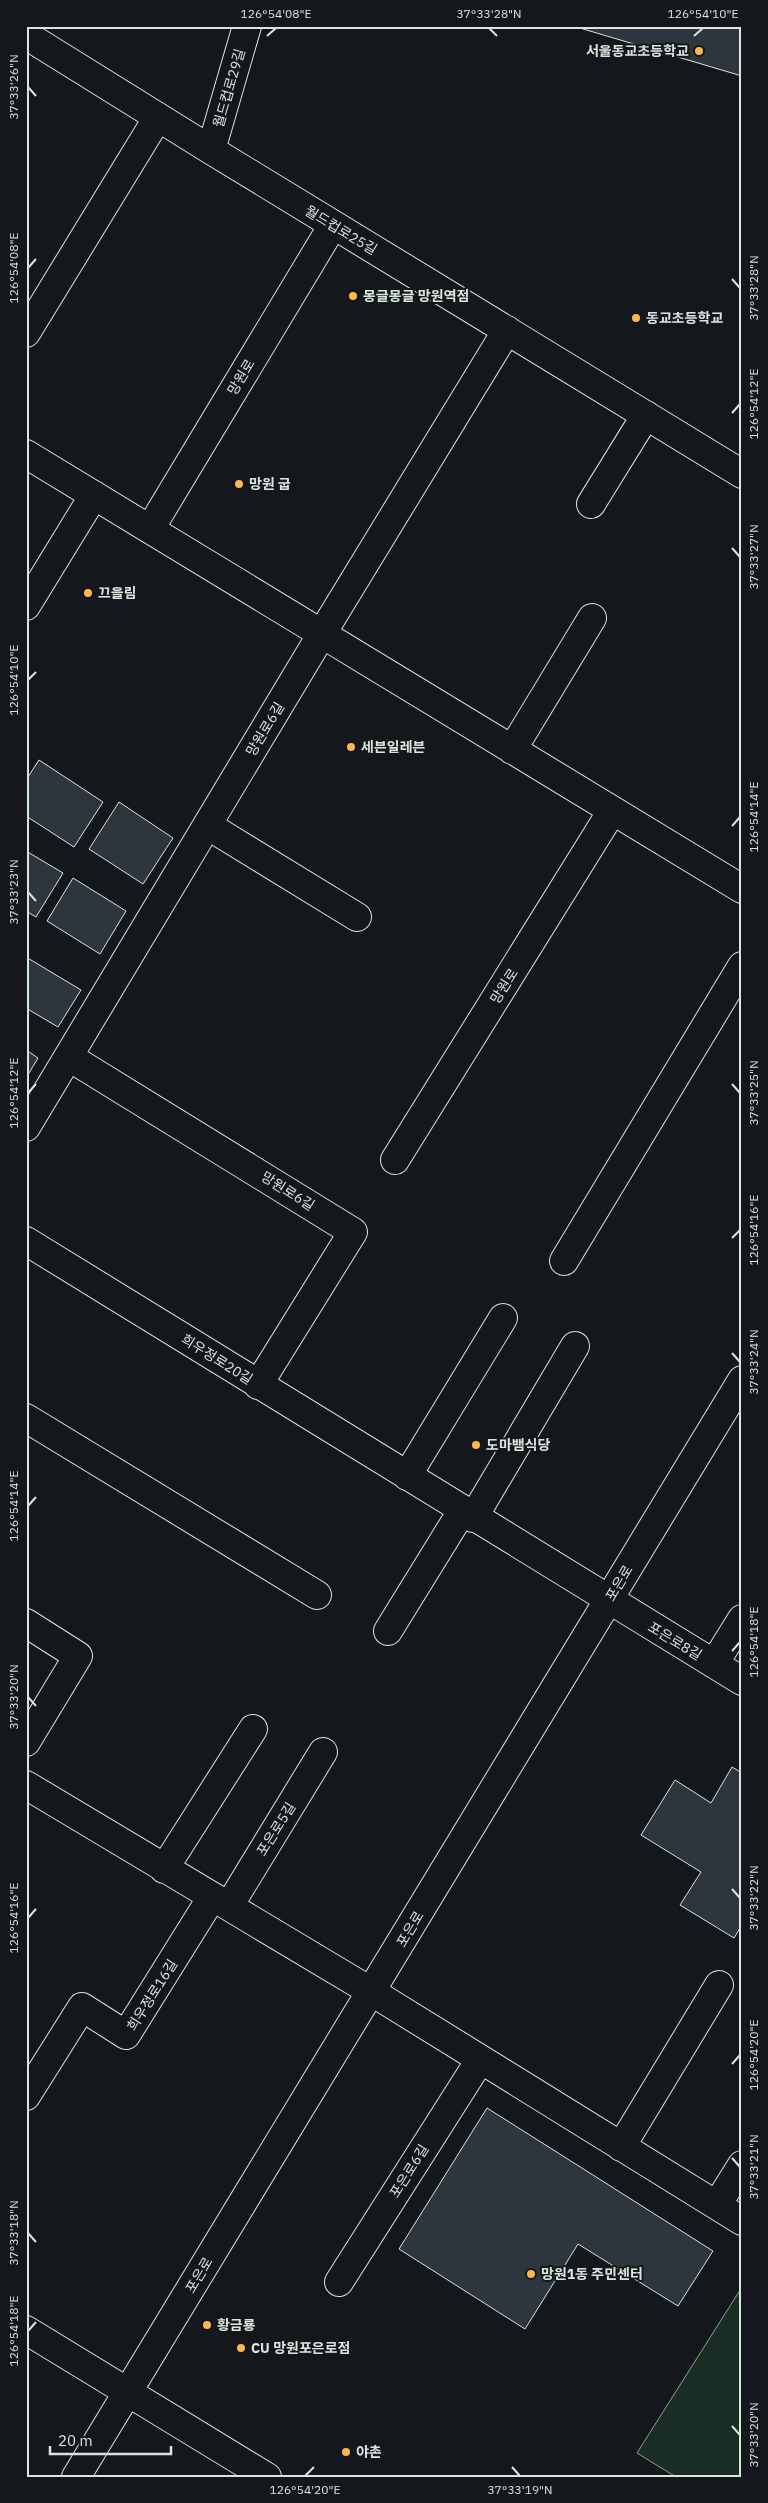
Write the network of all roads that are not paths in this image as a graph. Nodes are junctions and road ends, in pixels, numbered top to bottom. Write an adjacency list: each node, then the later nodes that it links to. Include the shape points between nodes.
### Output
1 (247, 26): 4 (street, 월드컵로29길)
2 (36, 34): 3 (street, 월드컵로25길)
3 (158, 117): 4 (street, 월드컵로25길); 7 (street)
4 (211, 150): 5 (street, 월드컵로25길)
5 (333, 225): 6 (street, 월드컵로25길); 13 (street, 망원로)
6 (507, 330): 8 (street, 월드컵로25길); 16 (street)
7 (26, 334)
8 (646, 415): 10 (street, 월드컵로25길); 12 (street)
9 (26, 454): 11 (street)
10 (742, 474)
11 (94, 495): 13 (street); 14 (street)
12 (590, 504)
13 (150, 529): 16 (street)
14 (26, 606)
15 (592, 618): 17 (street)
16 (322, 634): 17 (street); 19 (street, 망원로6길)
17 (512, 750): 18 (street)
18 (612, 811): 20 (street); 25 (street, 망원로)
19 (207, 825): 21 (street); 23 (street, 망원로6길)
20 (742, 889)
21 (357, 917)
22 (742, 966): 27 (street)
23 (68, 1057): 24 (street, 망원로6길); 31 (street, 망원로6길, via 353,1232)
24 (26, 1127)
25 (395, 1160)
26 (26, 1241): 31 (street, 희우정로20길)
27 (564, 1261)
28 (503, 1318): 33 (street)
29 (575, 1346): 34 (street)
30 (742, 1380): 36 (street, 포은로)
31 (258, 1384): 33 (street, 희우정로20길)
32 (26, 1418): 35 (street)
33 (407, 1476): 34 (street, 희우정로20길)
34 (468, 1514): 36 (street, 희우정로20길); 39 (street)
35 (318, 1595)
36 (608, 1600): 40 (street, 포은로8길); 49 (street, 포은로)
37 (742, 1618): 40 (street)
38 (26, 1623): 43 (street, via 78,1656)
39 (388, 1631)
40 (714, 1664): 41 (street, 포은로8길)
41 (742, 1681)
42 (253, 1729): 46 (street)
43 (26, 1742)
44 (324, 1752): 47 (street, 포은로5길)
45 (26, 1785): 46 (street)
46 (164, 1869): 47 (street)
47 (220, 1902): 49 (street); 51 (street, 희우정로16길, via 126,2036 82,2007)
48 (719, 1985): 52 (street)
49 (372, 1992): 50 (street); 58 (street, 포은로)
50 (480, 2060): 52 (street); 56 (street, 포은로6길)
51 (26, 2096)
52 (622, 2147): 54 (street)
53 (742, 2164): 54 (street)
54 (717, 2205): 55 (street)
55 (742, 2220)
56 (339, 2282)
57 (26, 2330): 58 (street)
58 (128, 2392): 59 (street); 60 (street, 포은로)
59 (258, 2474)
60 (76, 2477)

